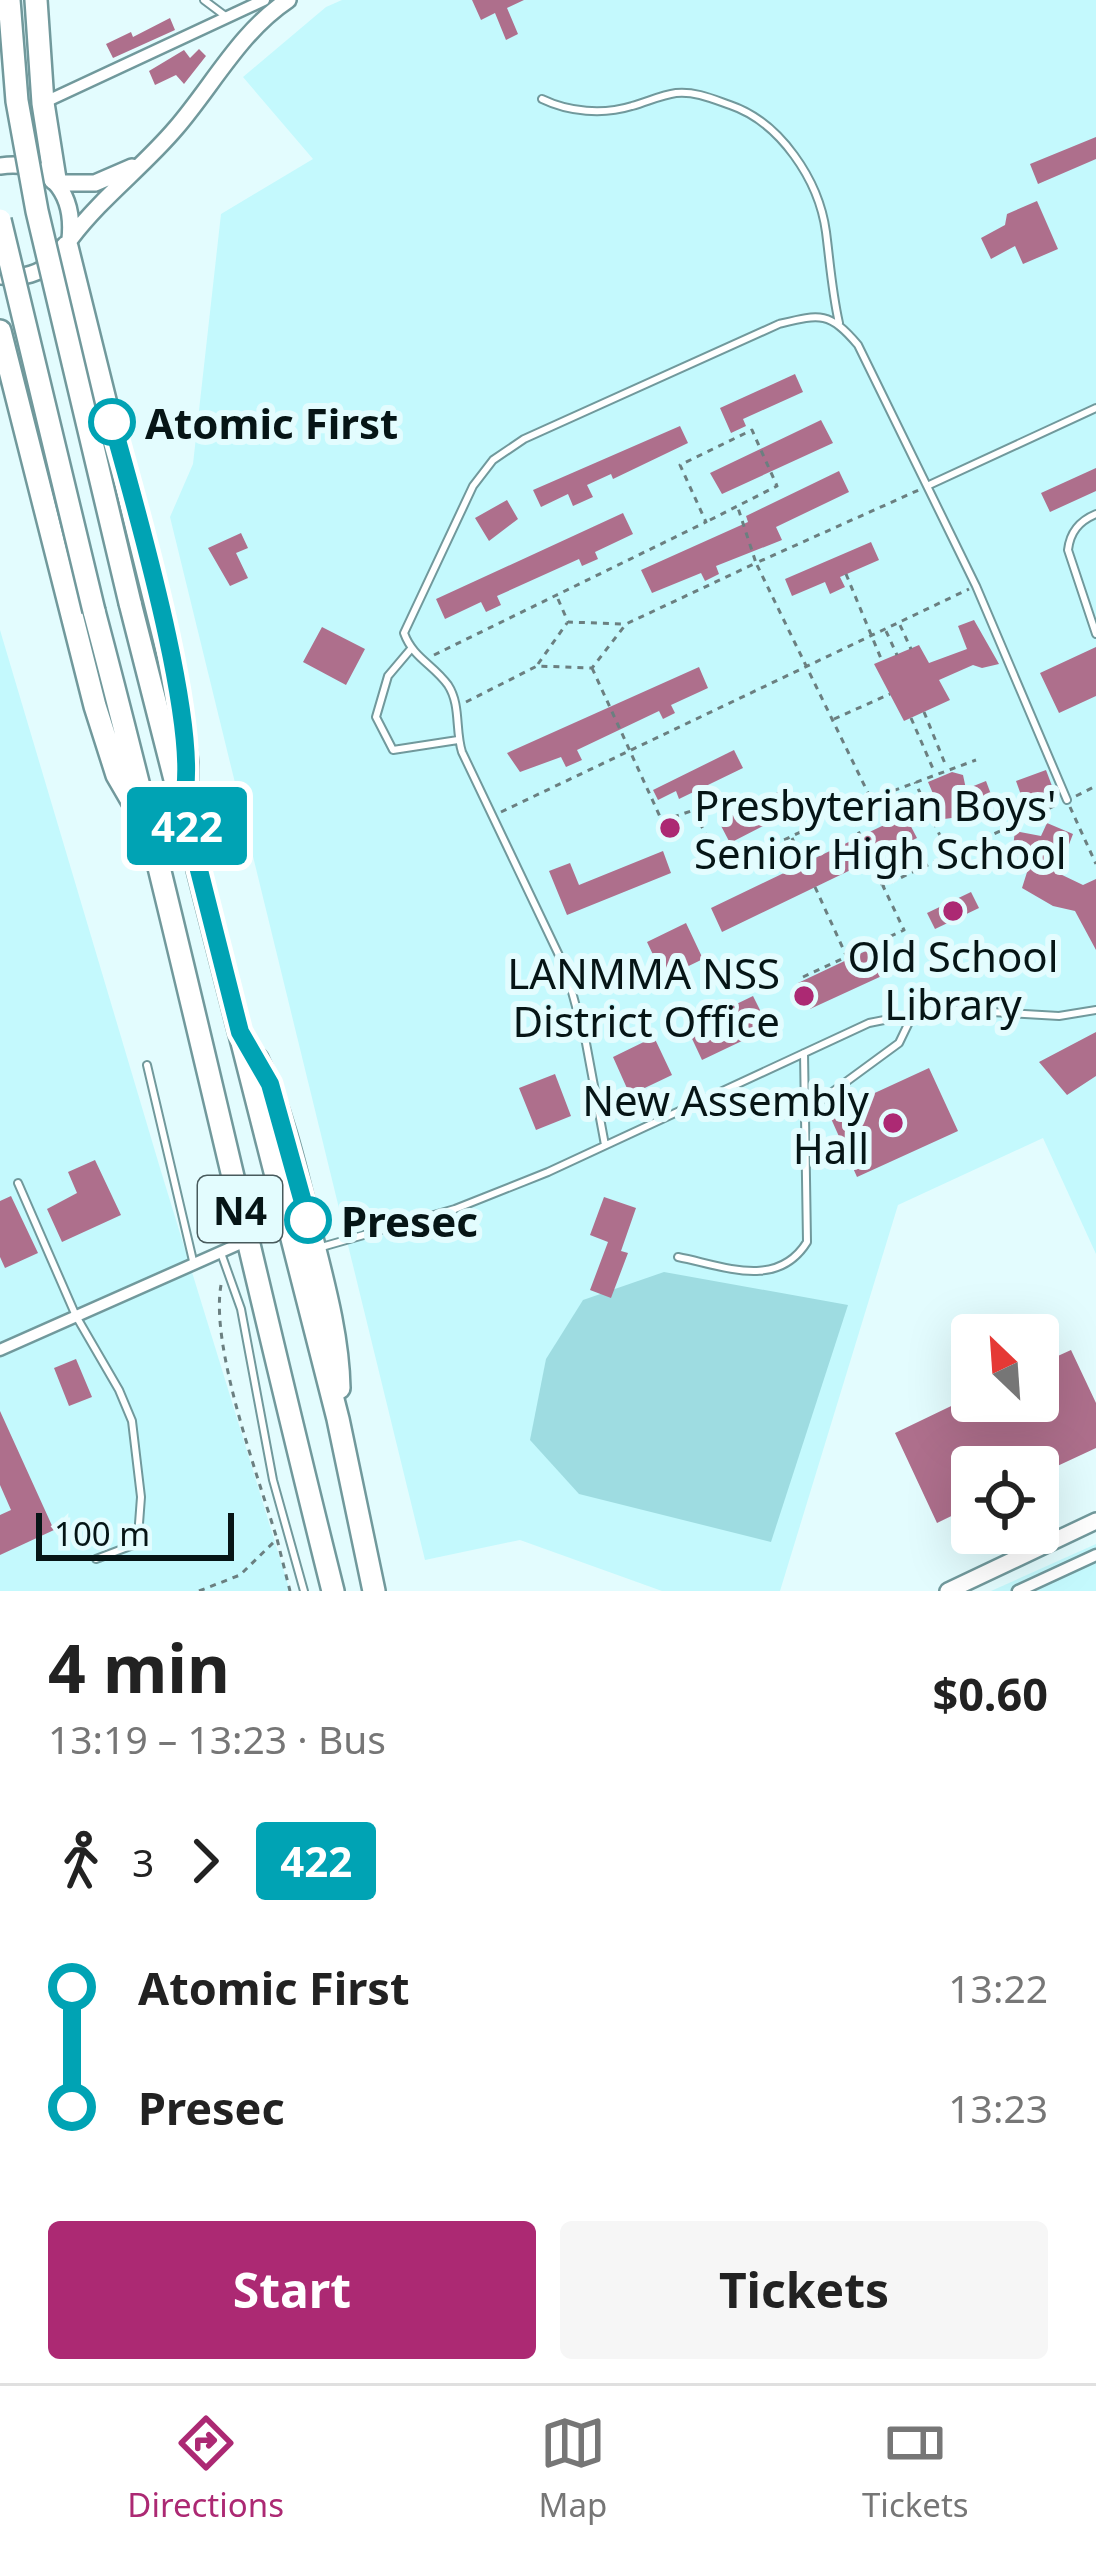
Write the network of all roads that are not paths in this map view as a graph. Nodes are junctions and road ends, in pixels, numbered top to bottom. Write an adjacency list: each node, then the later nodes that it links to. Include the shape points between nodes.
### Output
1 (9, 0): 24 (highway, N4, bridge, via 41,232)
2 (36, 0): 8 (highway)
3 (204, 0): 6 (lane)
4 (264, 0): 6 (street)
5 (287, 0): 9 (street, via 249,32)
6 (227, 17): 8 (street)
7 (542, 99): 15 (lane, via 591,111 695,93 764,122 782,138 816,200)
8 (43, 103): 11 (highway)
9 (150, 157): 11 (street, via 95,183); 13 (street)
10 (0, 166): 11 (street, via 36,167)
11 (57, 181): 13 (street, via 71,210)
12 (0, 220): 25 (highway, N4, bridge)
13 (69, 242): 14 (street, via 38,273); 24 (highway, via 177,690 187,763)
14 (0, 276)
15 (839, 323): 18 (lane, via 858,345); 21 (lane, via 824,316 779,324 524,439 494,460 473,486 413,611 404,632)
16 (0, 331): 25 (highway, via 95,706 126,796)
17 (1096, 407): 18 (lane)
18 (927, 486): 23 (lane)
19 (1096, 514): 20 (lane, via 1077,526 1068,550)
20 (1096, 634)
21 (410, 650): 22 (lane, via 449,686); 22 (lane, via 388,676 376,717 393,751)
22 (458, 740): 32 (lane, via 566,970)
23 (1066, 800)
24 (182, 803): 28 (highway, N4)
25 (150, 826): 34 (highway, N4)
26 (1096, 1010): 27 (lane)
27 (912, 1014): 29 (lane, via 868,1023); 31 (lane, via 899,1043)
28 (240, 1032): 35 (highway, via 270,1084); 41 (highway, N4)
29 (804, 1052): 31 (lane); 32 (lane)
30 (147, 1065): 38 (lane)
31 (806, 1112): 37 (lane, via 807,1242 795,1261 756,1272)
32 (605, 1145): 35 (lane, via 455,1209)
33 (18, 1184): 39 (lane)
34 (248, 1240): 36 (street); 46 (highway, N4)
35 (315, 1249): 41 (highway, via 334,1333)
36 (221, 1252): 38 (street); 45 (lane)
37 (678, 1257)
38 (194, 1264): 39 (street)
39 (76, 1316): 40 (street); 44 (lane, via 119,1390 139,1471 138,1537)
40 (0, 1350)
41 (338, 1419): 47 (highway, N4)
42 (1096, 1521): 48 (street)
43 (1096, 1555): 49 (street)
44 (96, 1559)
45 (304, 1591)
46 (333, 1591)
47 (374, 1591)
48 (948, 1591)
49 (1018, 1591)

